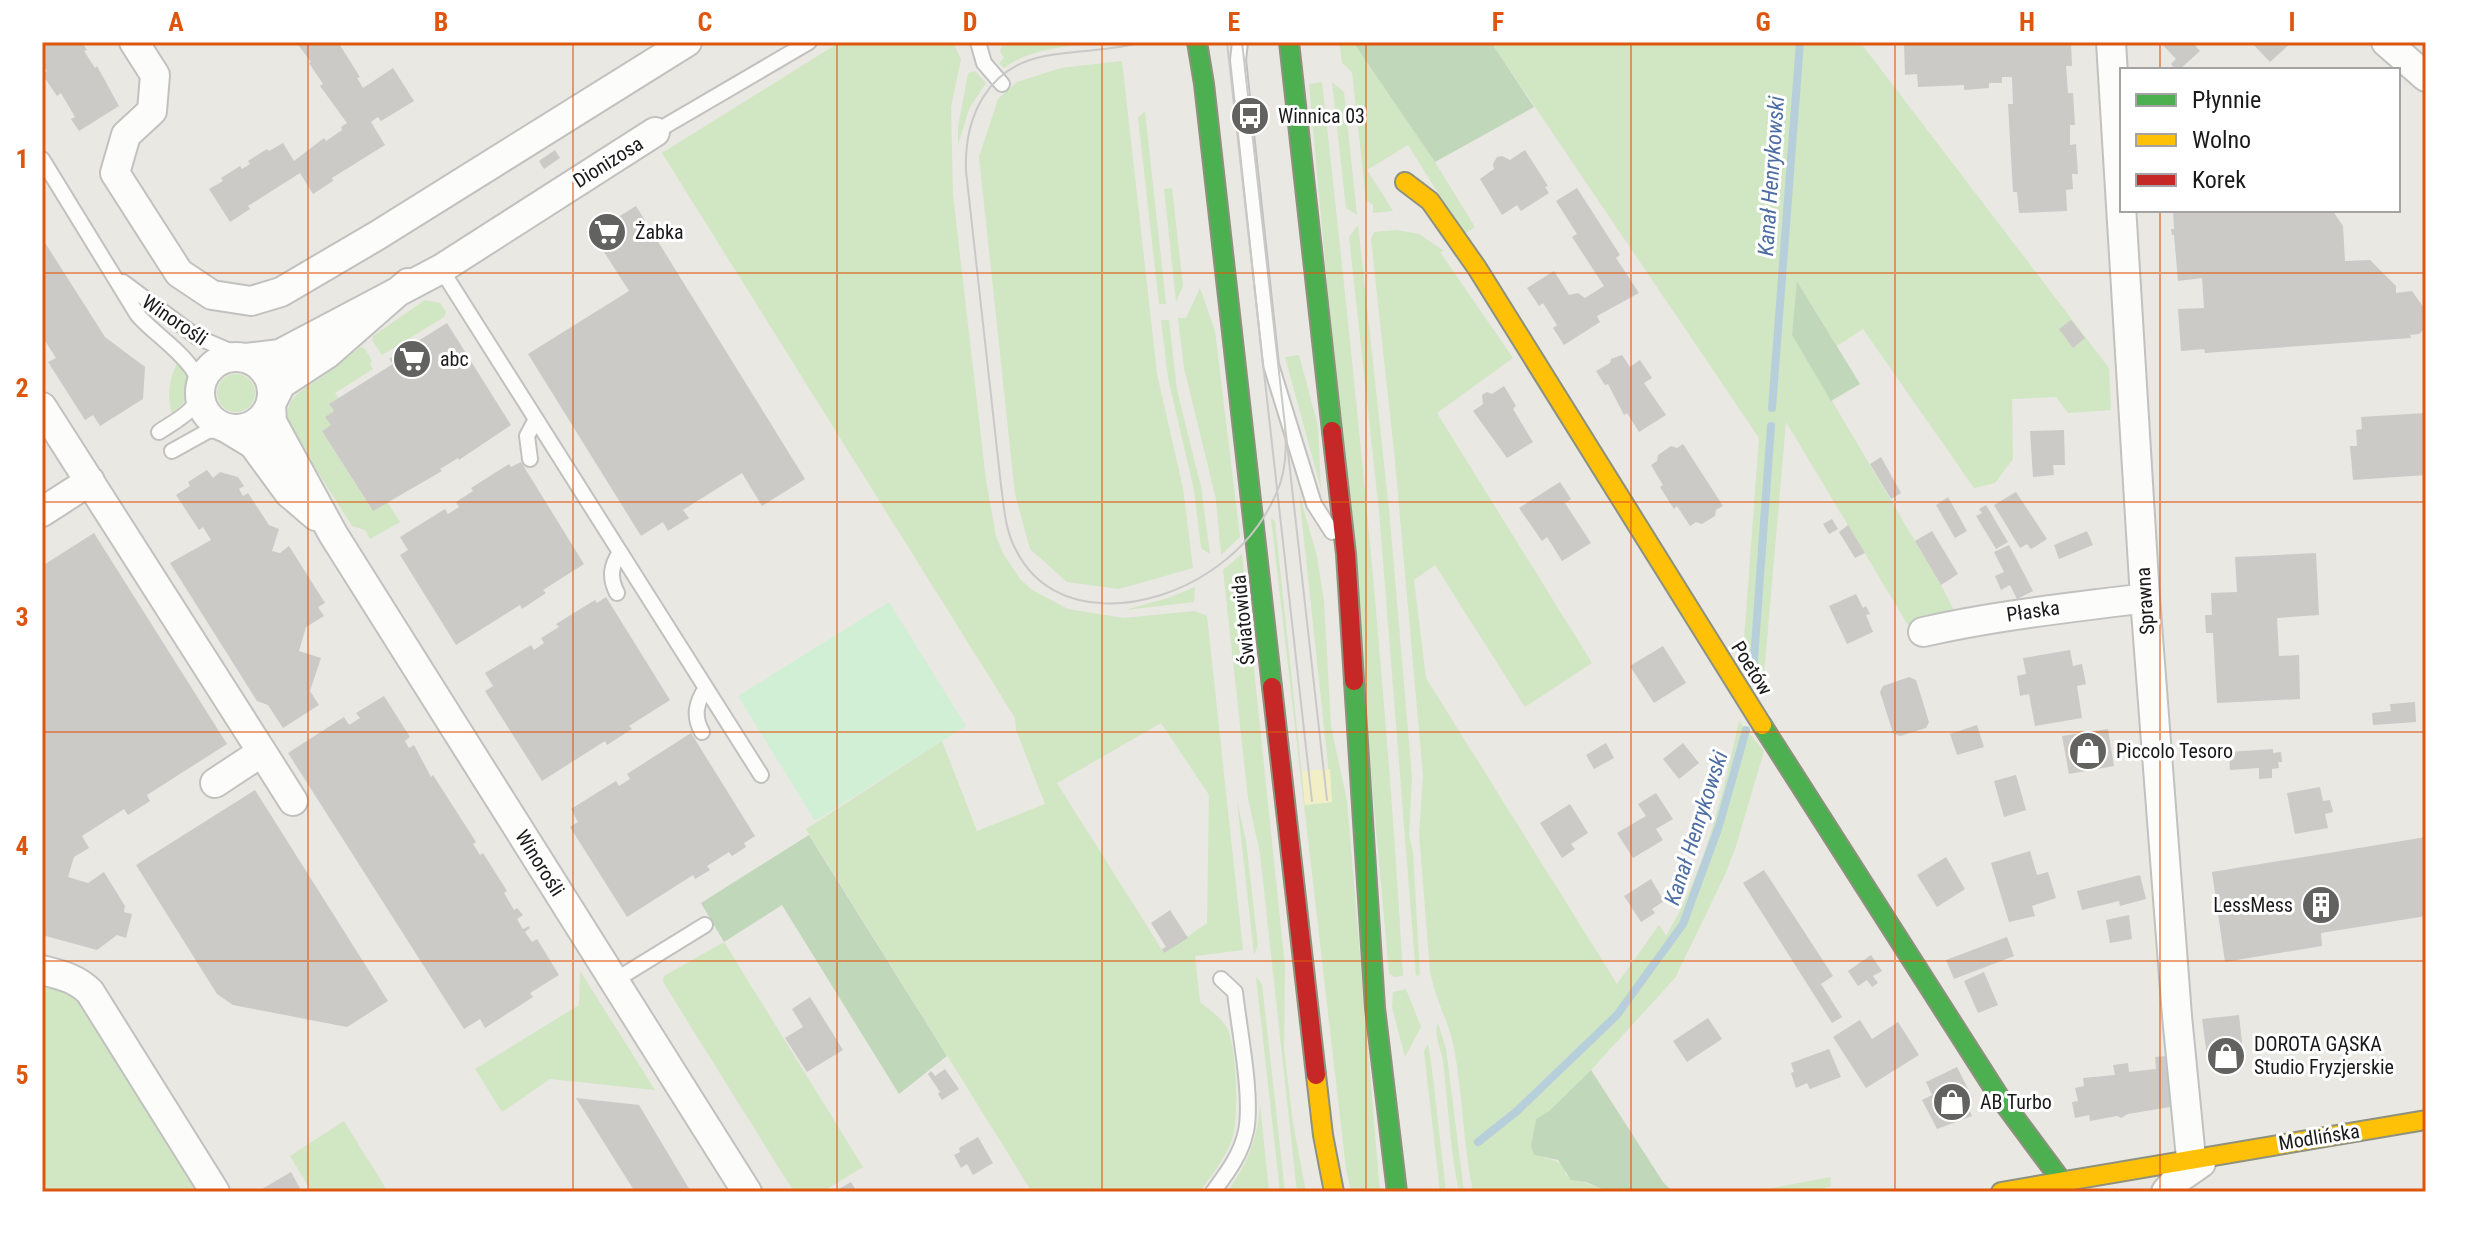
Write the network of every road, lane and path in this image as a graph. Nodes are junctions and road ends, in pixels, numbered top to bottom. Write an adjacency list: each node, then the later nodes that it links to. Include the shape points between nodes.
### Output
1 (134, 42): 2 (street, via 155,75 152,111 126,135 115,173 179,273 212,295 251,301 281,292 378,235)
2 (687, 42)
3 (809, 42): 12 (lane, Dionizosa)
4 (978, 42): 11 (lane, via 984,63)
5 (1197, 42): 53 (street, Światowida, via 1323,1135)
6 (1240, 42): 33 (lane, via 1271,365 1314,504)
7 (1289, 42): 33 (street)
8 (2111, 42): 15 (street, Sprawna)
9 (2386, 42): 10 (street)
10 (2426, 77)
11 (1002, 84)
12 (655, 132): 17 (street, Dionizosa)
13 (42, 159): 18 (lane, Winorośli)
14 (1405, 182): 49 (street, Poetów, via 1430,201 1468,255 1991,1085)
15 (2120, 189)
16 (2121, 212): 35 (street, Sprawna)
17 (441, 269): 19 (street, Dionizosa); 24 (lane)
18 (112, 270): 20 (lane, Winorośli, via 197,337); 21 (lane, Winorośli, via 143,322 192,367)
19 (408, 283): 20 (street, Dionizosa, via 280,354); 22 (street, Dionizosa, via 327,354 281,384)
20 (246, 358): 21 (street, via 219,361 206,373); 22 (street, via 268,375)
21 (200, 391): 25 (street, via 207,416); 26 (lane, via 189,412)
22 (271, 404): 25 (street, via 254,425); 31 (street, Winorośli, via 278,437)
23 (42, 407): 29 (street)
24 (536, 419): 28 (lane, via 527,436); 32 (lane)
25 (228, 429): 27 (lane, via 208,431); 31 (street, Winorośli, via 250,441 289,493)
26 (159, 432)
27 (172, 451)
28 (530, 459)
29 (90, 481): 30 (street); 39 (street)
30 (42, 512)
31 (333, 534): 46 (street, Winorośli)
32 (620, 552): 34 (lane, via 611,575); 37 (lane)
33 (1346, 554): 54 (street, via 1375,1008)
34 (617, 593)
35 (2145, 598): 36 (street, Płaska, via 2042,609); 48 (street, Sprawna, via 2177,1016)
36 (1923, 632)
37 (706, 688): 38 (lane, via 696,712); 40 (lane)
38 (702, 732)
39 (262, 752): 41 (street); 42 (street)
40 (761, 775)
41 (215, 783)
42 (293, 801)
43 (705, 925): 46 (lane)
44 (42, 970): 50 (street, via 69,977 90,992)
45 (1221, 979): 52 (lane, via 1235,992 1248,1107 1239,1152)
46 (614, 981): 51 (street, Winorośli)
47 (2426, 1120): 48 (street, Modlińska)
48 (2201, 1157): 49 (street, Modlińska); 56 (street, Modlińska)
49 (2061, 1186): 55 (street, Modlińska)
50 (215, 1192)
51 (747, 1192)
52 (1213, 1192)
53 (1334, 1192)
54 (1397, 1192)
55 (2001, 1192)
56 (2166, 1192)

